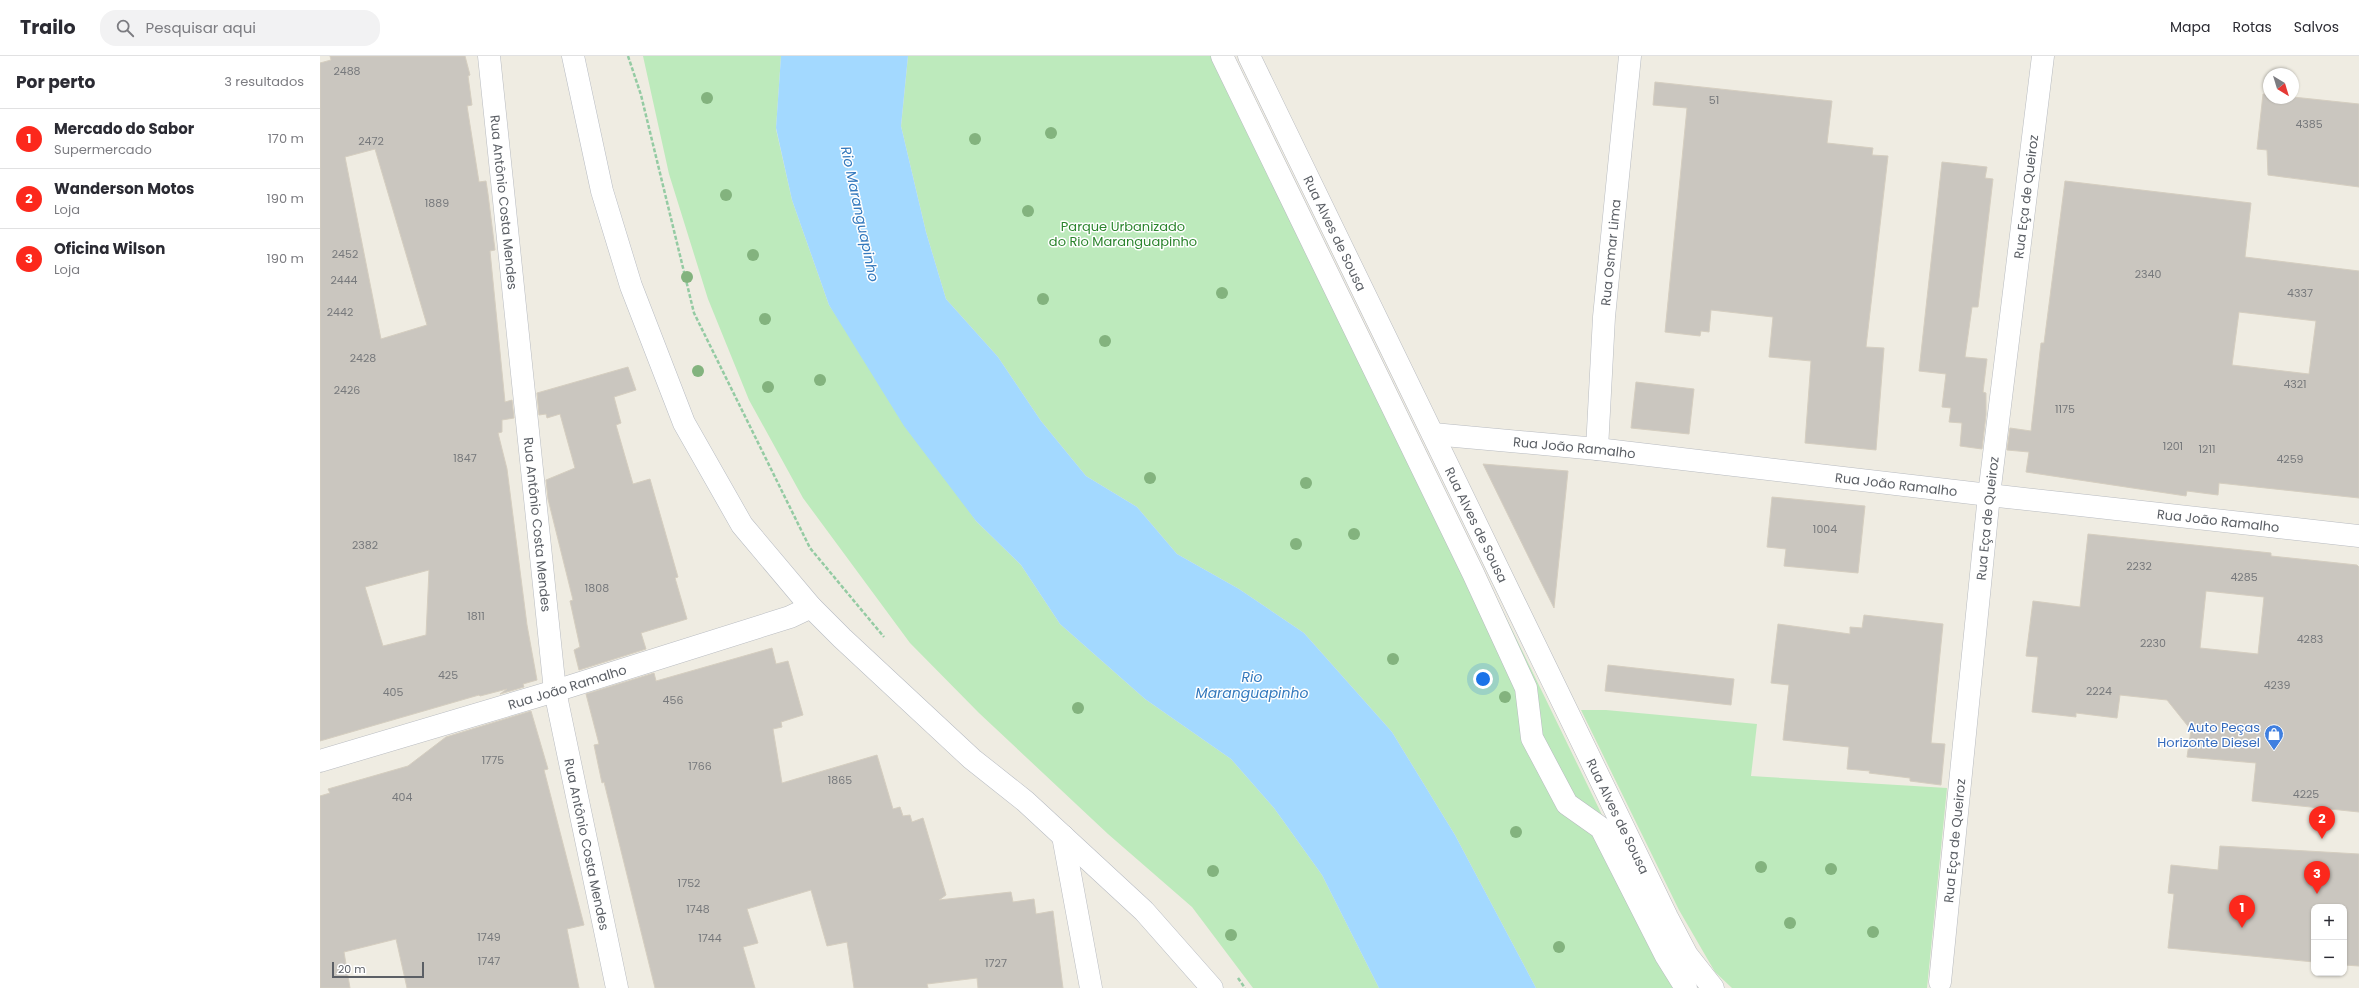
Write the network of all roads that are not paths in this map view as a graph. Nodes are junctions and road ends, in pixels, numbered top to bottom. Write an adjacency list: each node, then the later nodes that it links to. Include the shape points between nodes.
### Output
1 (488, 56): 12 (street, Rua Antônio Costa Mendes)
2 (573, 56): 11 (street, via 604,199 631,286 684,423 742,524)
3 (1222, 56): 19 (street, via 1470,566 1526,688 1532,738 1567,804 1601,828 1666,956)
4 (1249, 56): 7 (street, Rua Alves de Sousa)
5 (1630, 56): 8 (street, Rua Osmar Lima, via 1604,317)
6 (2043, 56): 9 (street, Rua Eça de Queiroz)
7 (1433, 434): 8 (street, Rua João Ramalho); 20 (street, Rua Alves de Sousa, via 1667,917 1687,955)
8 (1597, 449): 9 (street, Rua João Ramalho)
9 (1990, 495): 10 (street, Rua João Ramalho); 15 (street, Rua Eça de Queiroz)
10 (2359, 536)
11 (811, 607): 12 (street, Rua João Ramalho, via 790,617); 14 (street, via 972,759 1025,801)
12 (555, 691): 13 (street, Rua João Ramalho); 16 (street, Rua Antônio Costa Mendes)
13 (320, 760)
14 (1063, 836): 17 (street); 18 (street, via 1144,911)
15 (1940, 982)
16 (617, 988)
17 (1091, 988)
18 (1212, 988)
19 (1686, 988)
20 (1713, 988)

